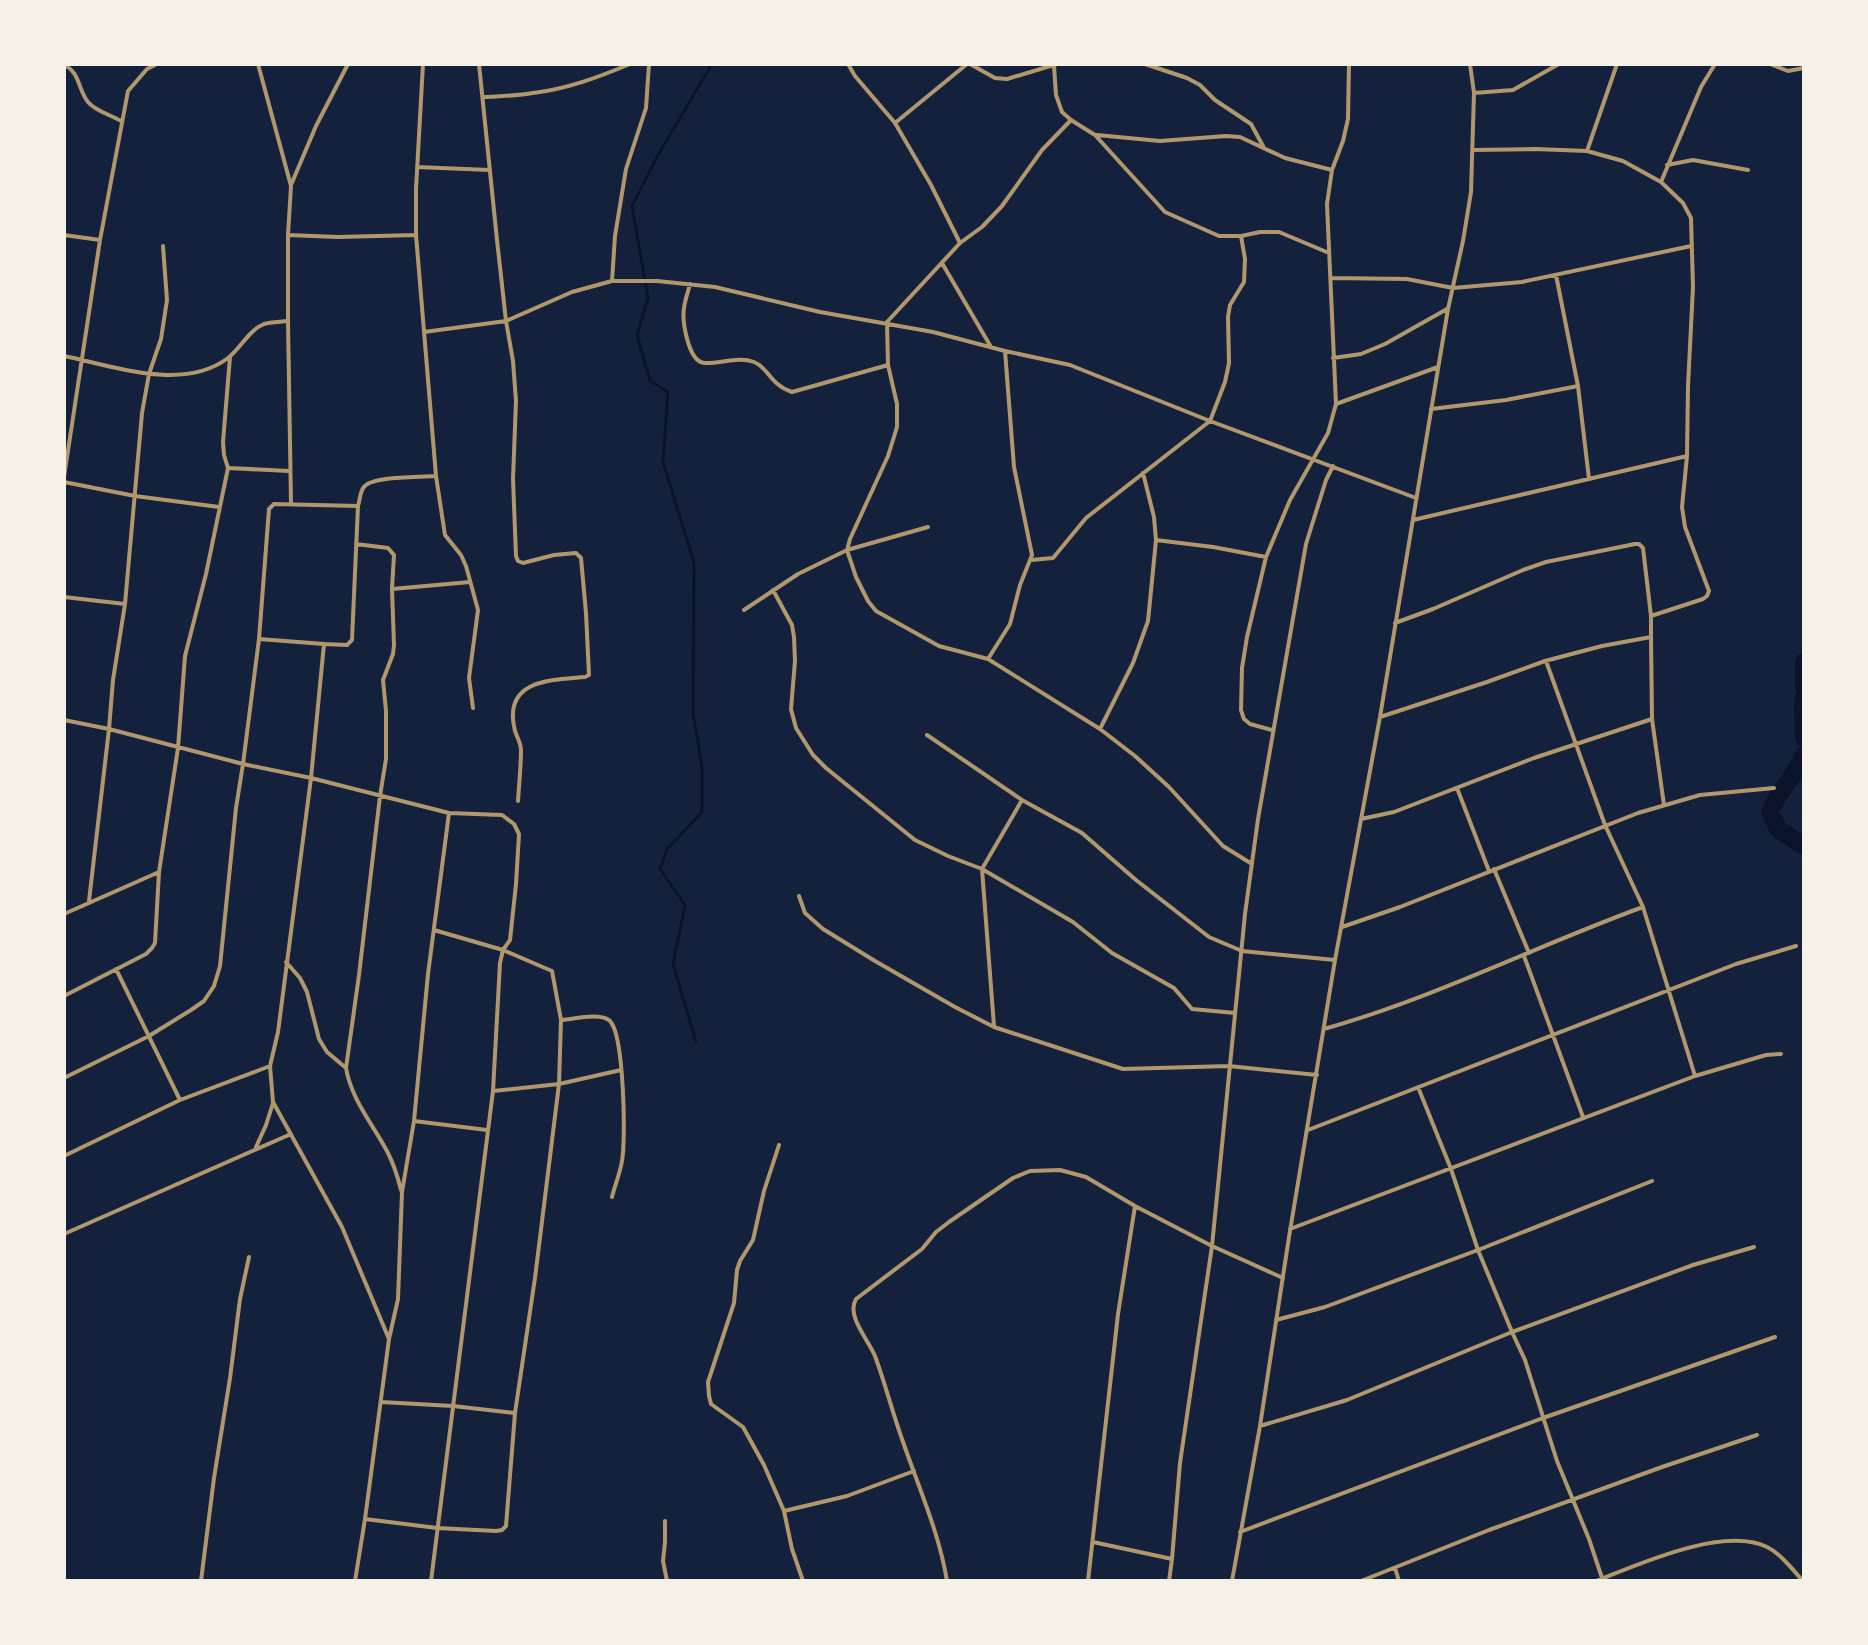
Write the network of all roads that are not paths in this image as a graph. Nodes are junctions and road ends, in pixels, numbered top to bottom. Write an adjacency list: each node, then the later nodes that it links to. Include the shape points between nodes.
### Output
1 (157, 64): 20 (street)
2 (258, 64): 38 (street)
3 (348, 64): 38 (street)
4 (423, 64): 33 (street)
5 (479, 64): 24 (street)
6 (630, 64): 24 (street, via 560,88)
7 (649, 64): 51 (street, via 646,108 626,169)
8 (848, 64): 27 (street)
9 (968, 64): 19 (street, via 1007,79); 27 (street)
10 (1145, 64): 22 (street)
11 (1176, 64): 22 (street)
12 (1349, 64): 35 (street, via 1348,119)
13 (1470, 64): 23 (street)
14 (1559, 64): 23 (street, via 1513,90)
15 (1617, 64): 31 (street)
16 (1715, 64): 32 (street)
17 (1770, 64): 21 (street, via 1788,71)
18 (64, 65): 26 (street, via 75,74 90,105)
19 (1055, 65): 25 (street, via 1056,95)
20 (146, 66): 26 (street, via 128,91)
21 (1804, 68)
22 (1173, 73): 29 (street, via 1200,85 1251,124)
23 (1474, 93): 30 (street)
24 (483, 97): 34 (street)
25 (1071, 120): 28 (street); 44 (street, via 1002,206)
26 (121, 121): 43 (street)
27 (895, 123): 44 (street)
28 (1095, 135): 29 (street, via 1160,141 1240,137); 42 (street, via 1165,212 1219,236)
29 (1263, 147): 35 (street)
30 (1472, 150): 31 (street); 53 (street, via 1471,192)
31 (1587, 151): 37 (street, via 1623,161)
32 (1667, 165): 36 (street, via 1693,160); 37 (street)
33 (417, 167): 34 (street); 41 (street)
34 (489, 170): 56 (street)
35 (1332, 170): 47 (street, via 1327,204)
36 (1748, 170)
37 (1661, 182): 46 (street, via 1691,218)
38 (291, 186): 40 (street)
39 (64, 235): 43 (street)
40 (288, 235): 41 (street); 55 (street)
41 (416, 235): 58 (street)
42 (1241, 236): 47 (street, via 1279,232); 71 (street, via 1244,282 1230,305 1229,363)
43 (100, 240): 64 (street)
44 (960, 243): 48 (street)
45 (163, 246): 67 (street, via 167,300)
46 (1691, 246): 49 (street); 72 (street)
47 (1330, 253): 50 (street)
48 (942, 262): 57 (street); 59 (street)
49 (1556, 275): 53 (street); 68 (street)
50 (1331, 278): 53 (street, via 1407,279); 63 (street)
51 (612, 281): 52 (street); 56 (street)
52 (690, 284): 57 (street); 65 (street, via 683,310 685,333 703,363 755,362 777,386 792,392)
53 (1453, 288): 54 (street)
54 (1448, 309): 63 (street, via 1372,350); 66 (street)
55 (288, 321): 62 (street, via 265,323); 76 (street)
56 (506, 321): 58 (street); 122 (street, via 516,401 516,556 523,563 571,552 581,558 589,672 585,677 534,684 514,705 521,747)
57 (887, 322): 59 (street); 65 (street)
58 (424, 332): 78 (street)
59 (991, 347): 60 (street)
60 (1005, 351): 71 (street, via 1070,365); 92 (street, via 1014,467)
61 (64, 356): 64 (street)
62 (230, 357): 67 (street, via 184,375); 75 (street, via 223,442)
63 (1333, 358): 69 (street)
64 (82, 359): 67 (street); 79 (street)
65 (888, 365): 90 (street, via 897,427)
66 (1438, 367): 69 (street); 70 (street)
67 (149, 374): 81 (street)
68 (1578, 386): 70 (street); 80 (street)
69 (1336, 404): 73 (street)
70 (1431, 409): 82 (street)
71 (1210, 421): 73 (street); 77 (street)
72 (1687, 456): 80 (street); 99 (street, via 1685,527 1709,591 1703,599)
73 (1314, 459): 74 (street); 91 (street)
74 (1333, 466): 82 (street); 112 (street, via 1306,544)
75 (228, 468): 76 (street); 85 (street)
76 (289, 471): 83 (street)
77 (1143, 473): 88 (street); 92 (street, via 1086,518 1053,558)
78 (436, 476): 84 (street, via 370,482 362,489); 93 (street, via 445,535 461,555)
79 (64, 479): 81 (street)
80 (1589, 479): 86 (street)
81 (135, 496): 85 (street); 97 (street)
82 (1416, 498): 86 (street)
83 (291, 503): 84 (street); 102 (street, via 269,509)
84 (358, 506): 89 (street)
85 (219, 507): 115 (street, via 185,656)
86 (1413, 520): 100 (street)
87 (928, 527): 90 (street)
88 (1156, 540): 91 (street); 111 (street, via 1144,637)
89 (356, 544): 94 (street, via 391,550); 103 (street, via 352,640 347,645)
90 (847, 550): 95 (street); 104 (street, via 876,611 939,646)
91 (1266, 557): 112 (street, via 1247,637 1241,710 1250,724)
92 (1031, 560): 104 (street, via 1008,629)
93 (471, 582): 94 (street); 106 (street, via 478,610 469,678)
94 (392, 589): 120 (street, via 394,645 383,680 386,759)
95 (773, 590): 98 (street); 128 (street, via 794,637 791,709 813,755 915,840)
96 (64, 597): 97 (street)
97 (125, 604): 110 (street)
98 (744, 610)
99 (1651, 616): 100 (street, via 1643,548 1635,544 1546,562); 101 (street)
100 (1395, 623): 107 (street)
101 (1651, 637): 105 (street); 108 (street)
102 (259, 639): 103 (street); 116 (street)
103 (324, 644): 117 (street)
104 (988, 659): 111 (street)
105 (1545, 661): 107 (street); 114 (street)
106 (473, 708)
107 (1380, 717): 125 (street)
108 (1652, 719): 114 (street); 123 (street)
109 (64, 720): 110 (street)
110 (109, 729): 115 (street); 132 (street)
111 (1100, 729): 127 (street, via 1169,787 1223,846)
112 (1272, 730): 127 (street)
113 (927, 735): 121 (street)
114 (1576, 744): 118 (street); 126 (street)
115 (178, 748): 116 (street); 130 (street)
116 (243, 764): 117 (street); 151 (street, via 214,986 204,1001)
117 (311, 778): 120 (street); 142 (street)
118 (1457, 788): 125 (street); 129 (street)
119 (1774, 788): 123 (street, via 1700,795)
120 (380, 796): 124 (street); 155 (street)
121 (1022, 800): 128 (street); 139 (street, via 1082,833 1209,937)
122 (518, 801)
123 (1664, 805): 126 (street)
124 (449, 813): 136 (street); 138 (street, via 502,815 519,834 510,940)
125 (1361, 819): 135 (street)
126 (1605, 825): 129 (street); 133 (street)
127 (1252, 864): 139 (street)
128 (982, 869): 146 (street, via 1163,980 1192,1009); 148 (street)
129 (1492, 870): 135 (street); 140 (street)
130 (159, 872): 132 (street); 143 (street, via 155,943 146,954)
131 (799, 896): 148 (street, via 805,913 823,929)
132 (89, 901): 134 (street)
133 (1643, 907): 140 (street); 144 (street)
134 (64, 914)
135 (1342, 927): 141 (street)
136 (434, 930): 138 (street); 166 (street)
137 (1796, 946): 144 (street)
138 (503, 950): 147 (street, via 552,971); 162 (street)
139 (1242, 951): 141 (street); 146 (street)
140 (1526, 955): 149 (street); 150 (street)
141 (1335, 960): 149 (street)
142 (286, 962): 153 (street); 155 (street, via 307,992 319,1039)
143 (116, 969): 145 (street); 151 (street)
144 (1668, 991): 150 (street); 158 (street)
145 (64, 996)
146 (1235, 1013): 154 (street)
147 (561, 1020): 156 (street, via 608,1018 618,1041); 160 (street)
148 (994, 1027): 154 (street, via 1123,1069)
149 (1324, 1029): 157 (street)
150 (1554, 1035): 161 (street); 165 (street)
151 (149, 1036): 159 (street); 163 (street)
152 (1781, 1054): 158 (street)
153 (270, 1066): 163 (street); 164 (street)
154 (1229, 1066): 157 (street); 180 (street)
155 (346, 1068): 175 (street, via 356,1098 391,1157)
156 (621, 1070): 160 (street); 176 (street, via 624,1136)
157 (1317, 1075): 168 (street)
158 (1695, 1076): 165 (street)
159 (64, 1078)
160 (559, 1084): 162 (street); 191 (street)
161 (1418, 1087): 168 (street); 173 (street)
162 (493, 1091): 167 (street)
163 (180, 1100): 172 (street)
164 (273, 1102): 169 (street); 171 (street)
165 (1583, 1117): 173 (street)
166 (414, 1121): 167 (street); 175 (street)
167 (487, 1130): 190 (street)
168 (1308, 1130): 178 (street)
169 (291, 1134): 171 (street); 188 (street, via 342,1227)
170 (779, 1145): 197 (street, via 757,1229 737,1270 734,1303 708,1382 711,1404 743,1427)
171 (255, 1149): 179 (street)
172 (64, 1156)
173 (1451, 1169): 178 (street); 182 (street)
174 (1652, 1181): 182 (street)
175 (402, 1192): 188 (street, via 398,1299)
176 (612, 1197)
177 (1135, 1206): 180 (street); 195 (street, via 1076,1173 1021,1173 949,1222 856,1299 853,1313 874,1354); 202 (street)
178 (1290, 1229): 184 (street)
179 (64, 1234)
180 (1212, 1246): 184 (street); 203 (street, via 1180,1463)
181 (1754, 1247): 186 (street)
182 (1478, 1250): 185 (street); 186 (street)
183 (249, 1257): 207 (street)
184 (1283, 1278): 185 (street)
185 (1276, 1320): 193 (street)
186 (1512, 1332): 192 (street); 193 (street, via 1347,1400)
187 (1775, 1337): 192 (street)
188 (389, 1339): 189 (street)
189 (381, 1402): 190 (street); 198 (street)
190 (453, 1406): 191 (street); 200 (street)
191 (515, 1413): 200 (street, via 506,1526 496,1531)
192 (1543, 1418): 196 (street); 201 (street)
193 (1260, 1426): 201 (street)
194 (1757, 1435): 196 (street)
195 (914, 1471): 197 (street, via 847,1496); 211 (street)
196 (1574, 1500): 204 (street); 206 (street)
197 (784, 1511): 210 (street)
198 (365, 1519): 200 (street); 205 (street)
199 (665, 1521): 209 (street)
200 (437, 1528): 208 (street)
201 (1240, 1532): 214 (street)
202 (1093, 1542): 203 (street); 212 (street)
203 (1172, 1559): 213 (street)
204 (1395, 1568): 215 (street); 216 (street)
205 (353, 1579)
206 (1600, 1580): 217 (street, via 1716,1541 1768,1547)
207 (201, 1581)
208 (431, 1581)
209 (667, 1581)
210 (803, 1581)
211 (947, 1581)
212 (1088, 1581)
213 (1169, 1581)
214 (1232, 1581)
215 (1361, 1581)
216 (1399, 1581)
217 (1803, 1581)

